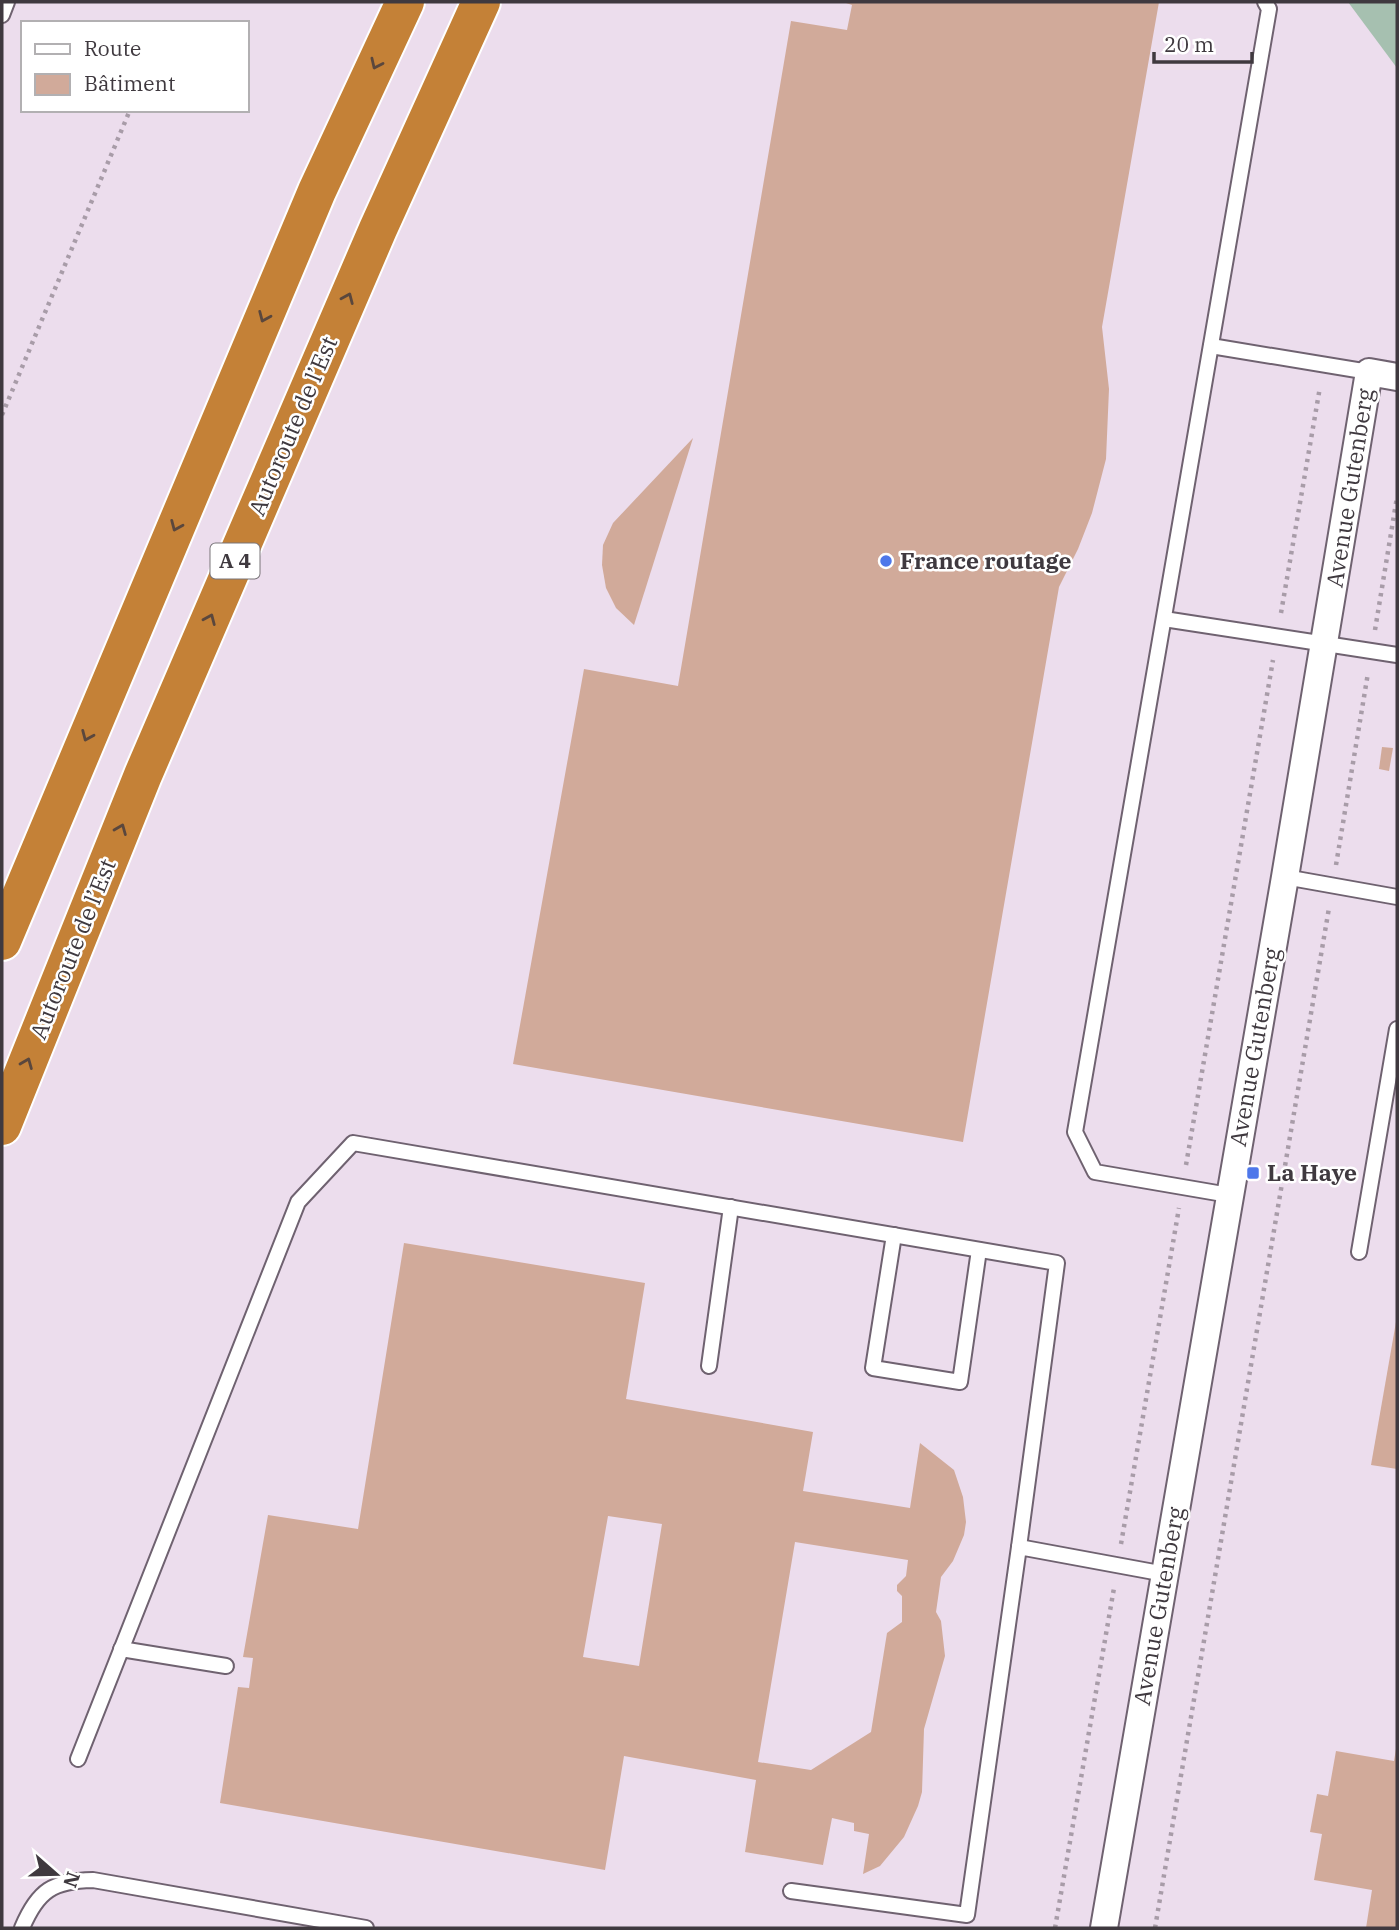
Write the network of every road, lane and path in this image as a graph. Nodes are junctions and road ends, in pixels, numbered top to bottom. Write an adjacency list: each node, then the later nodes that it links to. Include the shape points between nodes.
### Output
1 (8, 2): 5 (lane)
2 (405, 2): 21 (highway, one-way to 21, via 317,191)
3 (481, 2): 23 (highway, Autoroute de l’Est / A 4, one-way to 3, via 143,775)
4 (1265, 2): 7 (lane, via 1269,9)
5 (2, 15)
6 (129, 112): 11 (path)
7 (1211, 346): 8 (lane); 13 (lane)
8 (1324, 364): 9 (lane); 14 (path)
9 (1369, 372): 10 (street); 15 (street, Avenue Gutenberg)
10 (1397, 377)
11 (2, 415)
12 (1397, 497): 16 (path)
13 (1164, 620): 14 (lane); 24 (lane, via 1075,1132 1095,1172)
14 (1277, 637): 15 (lane); 24 (path)
15 (1324, 644): 16 (lane); 18 (street, Avenue Gutenberg)
16 (1372, 651): 17 (lane); 19 (path)
17 (1397, 655)
18 (1285, 877): 19 (lane); 25 (street, Avenue Gutenberg)
19 (1332, 886): 20 (lane); 42 (path)
20 (1397, 897)
21 (2, 941)
22 (1397, 1029): 29 (lane)
23 (2, 1126)
24 (1183, 1186): 25 (lane); 32 (path)
25 (1229, 1195): 33 (street, Avenue Gutenberg)
26 (731, 1207): 27 (lane); 30 (lane); 34 (lane, via 353,1143 298,1202)
27 (894, 1235): 28 (lane); 28 (lane, via 873,1368 960,1382)
28 (979, 1250): 31 (lane, via 1057,1263)
29 (1359, 1252)
30 (709, 1366)
31 (1019, 1546): 32 (lane); 37 (lane, via 967,1915)
32 (1118, 1565): 33 (lane); 40 (path)
33 (1165, 1574): 41 (street, Avenue Gutenberg)
34 (121, 1648): 35 (lane); 36 (lane)
35 (226, 1666)
36 (78, 1759)
37 (791, 1891)
38 (22, 1928): 39 (lane, via 44,1891 69,1880 93,1880)
39 (366, 1928)
40 (1055, 1928)
41 (1104, 1928)
42 (1155, 1928)

